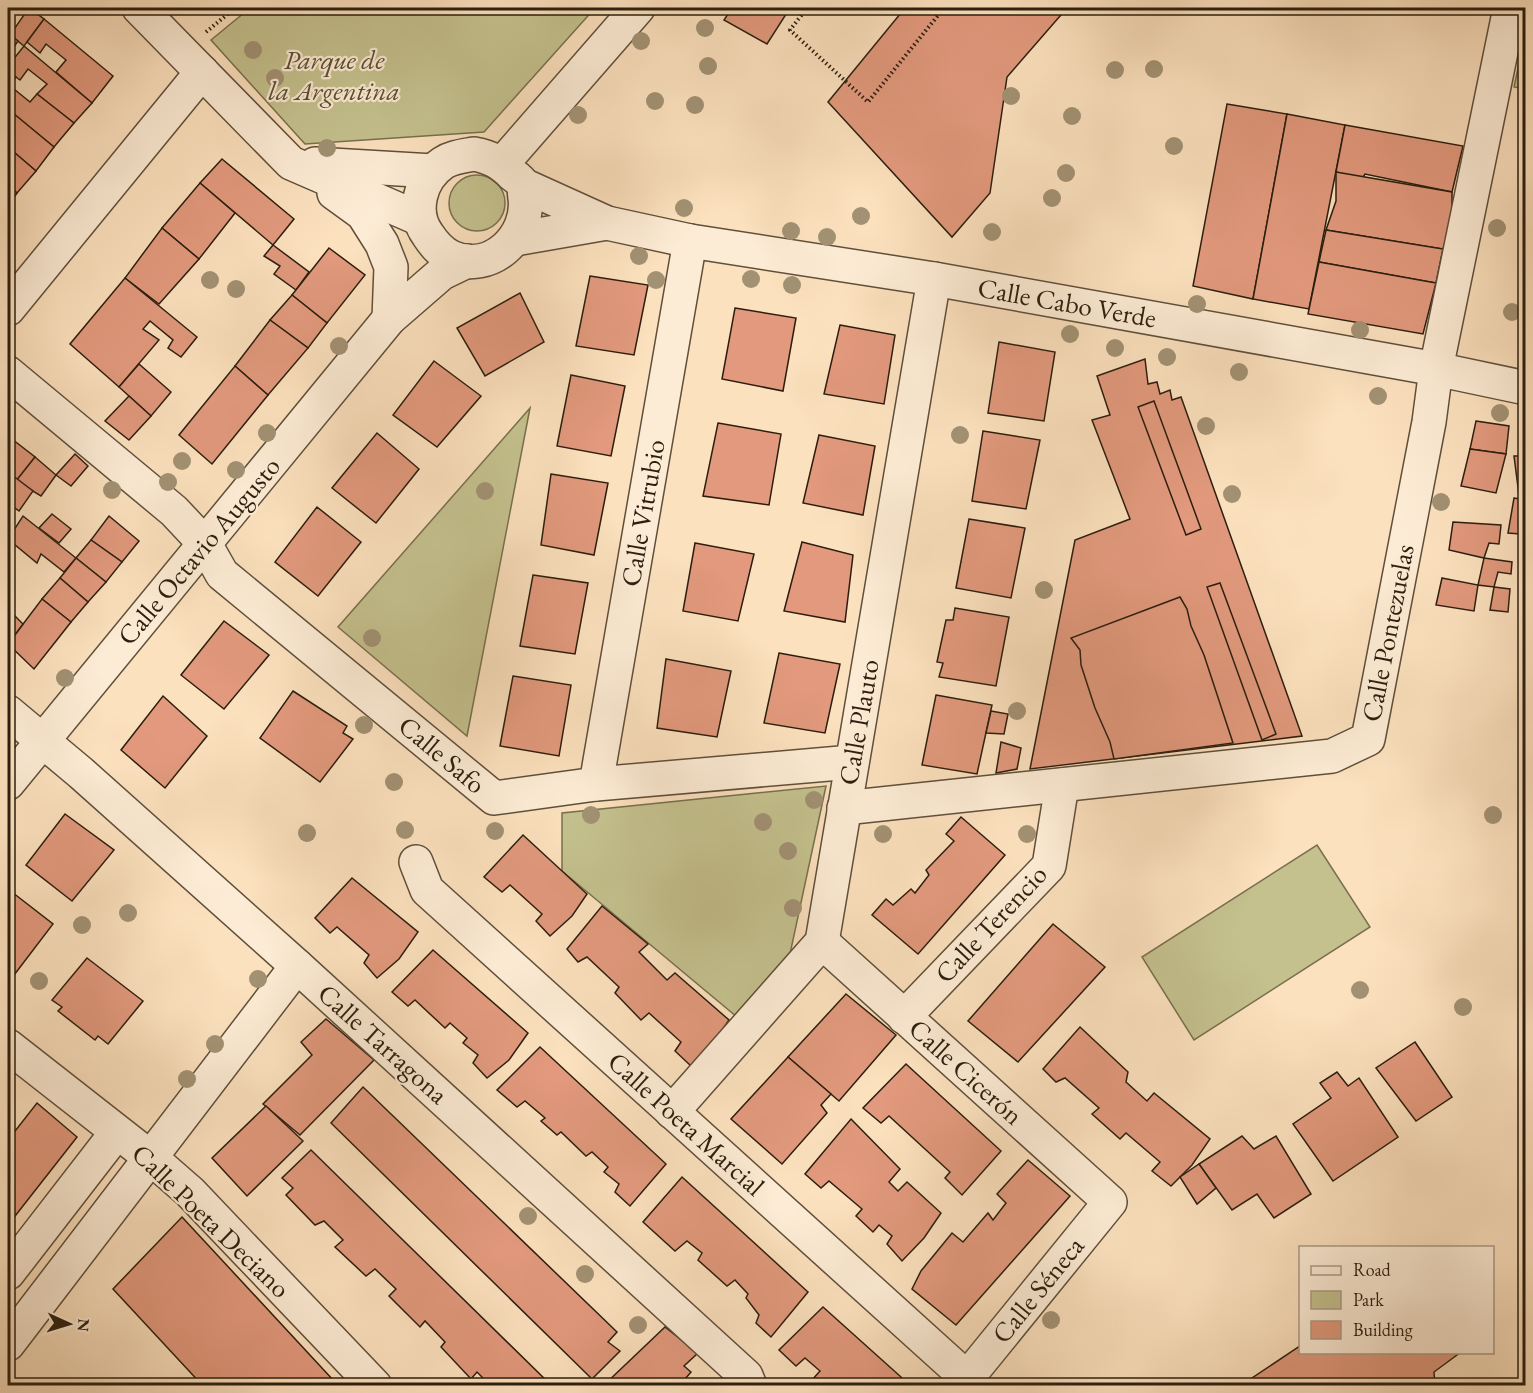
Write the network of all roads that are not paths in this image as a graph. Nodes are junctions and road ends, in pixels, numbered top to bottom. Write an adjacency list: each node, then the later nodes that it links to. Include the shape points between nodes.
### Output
1 (139, 8): 4 (street)
2 (638, 8): 7 (street)
3 (1510, 8): 16 (street, Calle Pontezuelas)
4 (202, 72): 5 (street); 14 (street)
5 (291, 163): 6 (street); 8 (street); 15 (street, via 363,214 391,267)
6 (433, 171): 7 (street, via 459,156 474,154 489,157); 8 (street, via 423,185 419,201)
7 (513, 174): 9 (street, Calle Cabo Verde); 10 (street, via 526,210)
8 (421, 223): 12 (street, via 437,249); 15 (street, Calle Octavio Augusto)
9 (607, 223): 10 (street, Calle Cabo Verde); 11 (street, Calle Cabo Verde)
10 (515, 239): 12 (street, via 494,256)
11 (690, 241): 13 (street, Calle Cabo Verde); 24 (street, Calle Vitrubio)
12 (467, 261): 15 (street, Calle Octavio Augusto, via 442,273)
13 (934, 279): 16 (street, Calle Cabo Verde); 22 (street, Calle Plauto)
14 (8, 309)
15 (390, 319): 19 (street, Calle Octavio Augusto)
16 (1436, 369): 18 (street, Calle Cabo Verde); 25 (street, Calle Pontezuelas, via 1368,739 1332,756)
17 (8, 373): 19 (street, Calle Safo, via 174,511)
18 (1526, 388)
19 (205, 544): 21 (street, Calle Octavio Augusto); 24 (street, Calle Safo, via 222,573 494,798)
20 (8, 712): 21 (street, Calle Tarragona)
21 (43, 740): 23 (street, Calle Octavio Augusto); 29 (street, Calle Tarragona)
22 (852, 762): 24 (street, Calle Safo); 26 (street, Calle Plauto)
23 (8, 783)
24 (596, 784)
25 (1062, 785): 26 (street, Calle Pontezuelas); 30 (street, Calle Terencio, via 1048,866)
26 (844, 808): 28 (street, Calle Plauto)
27 (416, 862): 32 (street, Calle Poeta Marcial, via 427,890)
28 (822, 942): 30 (street, Calle Cicerón); 32 (street)
29 (297, 966): 34 (street); 40 (street, Calle Tarragona, via 746,1376)
30 (904, 1017): 35 (street, Calle Cicerón)
31 (8, 1046): 33 (street, Calle Poeta Deciano)
32 (672, 1112): 38 (street, Calle Poeta Marcial)
33 (117, 1132): 34 (street, Calle Poeta Deciano); 36 (street)
34 (151, 1158): 37 (street); 39 (street, Calle Poeta Deciano, via 190,1192)
35 (1110, 1202): 38 (street, Calle Séneca)
36 (8, 1273)
37 (8, 1344)
38 (967, 1378)
39 (375, 1386)
40 (750, 1386)

